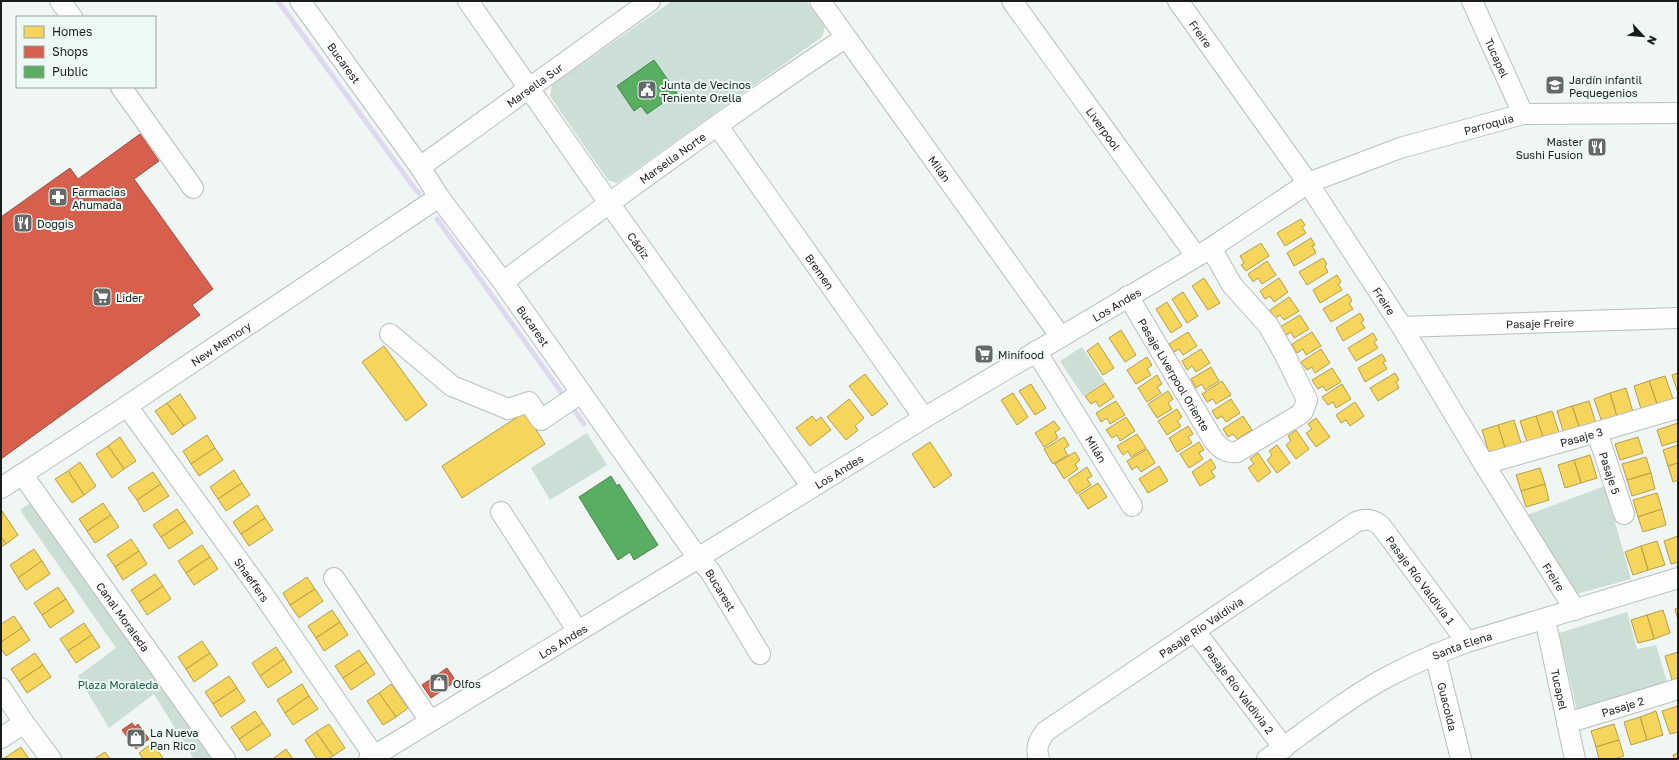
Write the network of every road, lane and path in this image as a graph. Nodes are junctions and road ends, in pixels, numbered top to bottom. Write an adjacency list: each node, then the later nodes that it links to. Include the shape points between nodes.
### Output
1 (60, 1): 9 (street)
2 (300, 1): 16 (street, Bucarest)
3 (468, 1): 12 (street, Cádiz)
4 (820, 1): 10 (street, Milán)
5 (1012, 1): 21 (street, Liverpool)
6 (1178, 1): 17 (street, Freire)
7 (1472, 1): 14 (street, Tucapel)
8 (636, 5): 12 (street, Marsella Sur)
9 (71, 16)
10 (845, 38): 15 (street, Marsella Norte); 27 (street, Milán)
11 (123, 88): 18 (street)
12 (529, 88): 16 (street, Marsella Sur); 20 (street, Cádiz)
13 (1678, 113): 14 (street, Parroquia)
14 (1523, 114): 17 (street, Parroquia, via 1400,148)
15 (717, 125): 20 (street, Marsella Norte); 32 (street, Bremen)
16 (420, 167): 19 (street, Bucarest)
17 (1308, 183): 21 (street, Los Andes); 25 (street, Freire)
18 (193, 188)
19 (439, 197): 22 (street, Bucarest); 30 (street, New Memory)
20 (609, 203): 22 (street, Marsella Norte); 37 (street, Cádiz)
21 (1204, 252): 23 (street, Los Andes); 34 (street, Liverpool, via 1268,325 1307,400 1299,415 1237,452)
22 (503, 282): 29 (street, Bucarest)
23 (1128, 296): 27 (street, Los Andes); 34 (street, Pasaje Liverpool Oriente, via 1214,441)
24 (1678, 318): 25 (street, Pasaje Freire)
25 (1402, 327): 35 (street, Freire)
26 (390, 334): 29 (street, via 452,386 508,409 529,402 541,420)
27 (1060, 336): 28 (street, Los Andes)
28 (1036, 351): 32 (street, Los Andes); 39 (street, Milán)
29 (581, 393): 43 (street, Bucarest)
30 (127, 406): 36 (street, New Memory); 62 (street, Shaeffers, via 260,590)
31 (1678, 408): 33 (street, Pasaje 3)
32 (924, 418): 37 (street, Los Andes)
33 (1598, 432): 35 (street, Pasaje 3); 41 (street, Pasaje 5)
34 (1224, 451)
35 (1484, 464): 46 (street, Freire)
36 (22, 474): 38 (street, New Memory); 64 (street, Canal Moraleda)
37 (812, 487): 43 (street, Los Andes)
38 (1, 488)
39 (1132, 506)
40 (501, 512): 48 (street)
41 (1624, 514)
42 (1372, 520): 49 (street, Pasaje Río Valdivia, via 1356,522); 50 (street, Pasaje Río Valdivia 1, via 1381,526)
43 (698, 558): 48 (street, Los Andes); 51 (street, Bucarest, via 710,571)
44 (334, 578): 55 (street)
45 (1678, 578): 46 (street, Santa Elena)
46 (1575, 610): 47 (street, Santa Elena)
47 (1545, 619): 50 (street, Santa Elena); 57 (street, Tucapel)
48 (578, 630): 55 (street, Los Andes)
49 (1195, 631): 59 (street, Pasaje Río Valdivia 2); 60 (street, Pasaje Río Valdivia, via 1046,730)
50 (1467, 642): 52 (street, Santa Elena)
51 (760, 654)
52 (1435, 654): 59 (street, Santa Elena, via 1388,677 1334,711); 61 (street, Guacolda)
53 (1, 688): 56 (street)
54 (1678, 689): 57 (street, Pasaje 2)
55 (430, 721): 62 (street, Los Andes)
56 (24, 723): 58 (street); 63 (street)
57 (1567, 723): 66 (street, Tucapel)
58 (1, 738)
59 (1284, 748): 65 (street, Santa Elena)
60 (1038, 752)
61 (1456, 756)
62 (372, 758)
63 (51, 759)
64 (225, 759)
65 (1267, 759)
66 (1575, 759)

